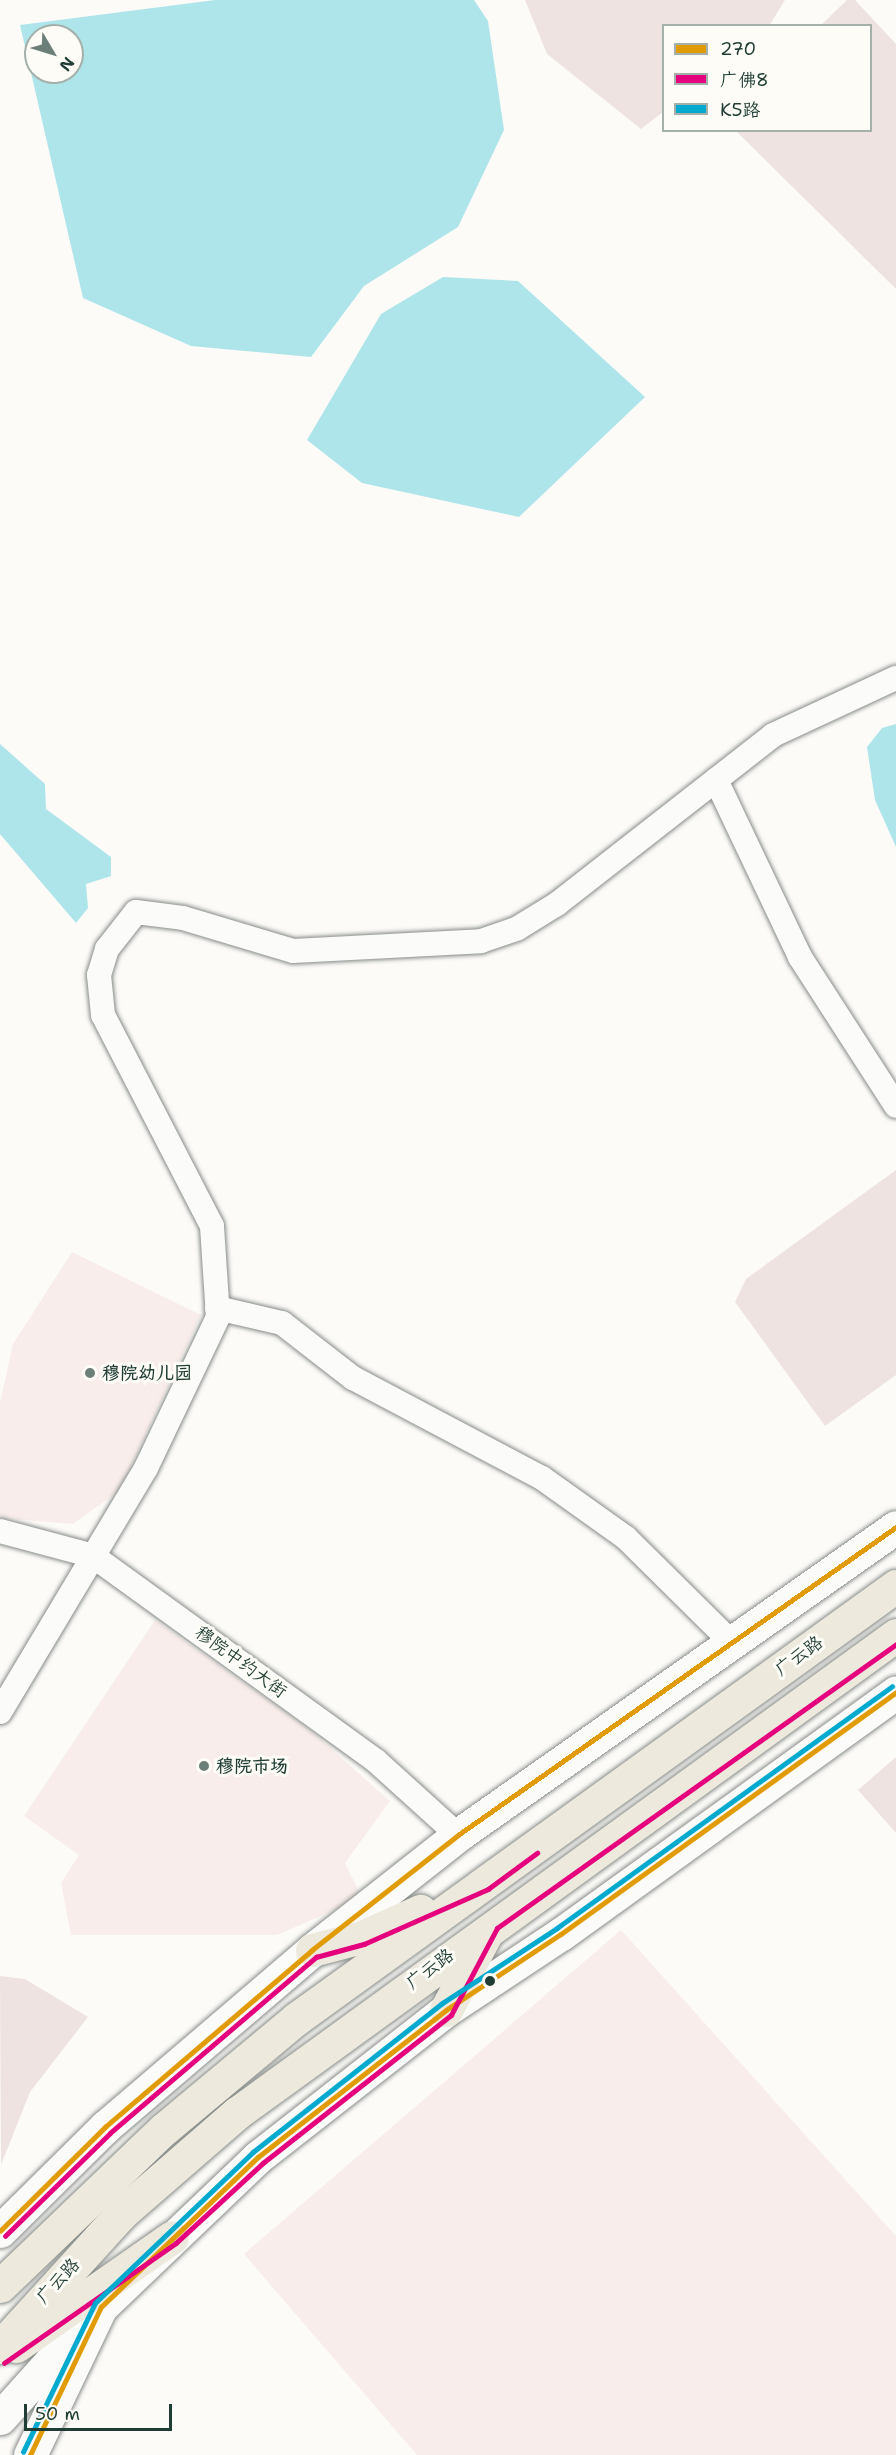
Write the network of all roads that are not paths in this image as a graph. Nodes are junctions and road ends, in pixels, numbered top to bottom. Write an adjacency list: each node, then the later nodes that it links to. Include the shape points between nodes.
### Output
1 (896, 678): 2 (street, via 773,735)
2 (716, 780): 3 (street, via 800,957); 4 (street, via 557,904 518,928 481,941 293,951 183,918 136,912 107,950 99,975 103,1015 212,1226)
3 (896, 1106)
4 (217, 1308): 7 (street, via 218,1317 146,1468); 10 (street, via 282,1323 353,1378 542,1478 626,1538)
5 (896, 1527): 10 (main road)
6 (0, 1531): 7 (street, 穆院中约大街)
7 (93, 1556): 12 (street); 13 (street, 穆院中约大街, via 376,1761)
8 (896, 1586): 14 (main road, 广云路)
9 (896, 1635): 15 (main road, 广云路)
10 (731, 1642): 13 (main road)
11 (896, 1692): 17 (main road, via 561,1934)
12 (0, 1712)
13 (458, 1835): 16 (main road)
14 (485, 1882): 16 (main road, via 362,1937); 20 (main road, 广云路, via 296,2019 155,2137)
15 (491, 1923): 17 (main road); 22 (main road, 广云路, via 228,2121 123,2212)
16 (312, 1950): 18 (main road, via 105,2127)
17 (446, 2010): 19 (main road, via 258,2157)
18 (0, 2231)
19 (172, 2237): 21 (main road); 23 (main road)
20 (0, 2286)
21 (101, 2307): 24 (main road); 25 (main road)
22 (0, 2347)
23 (0, 2357)
24 (0, 2418)
25 (30, 2455)

